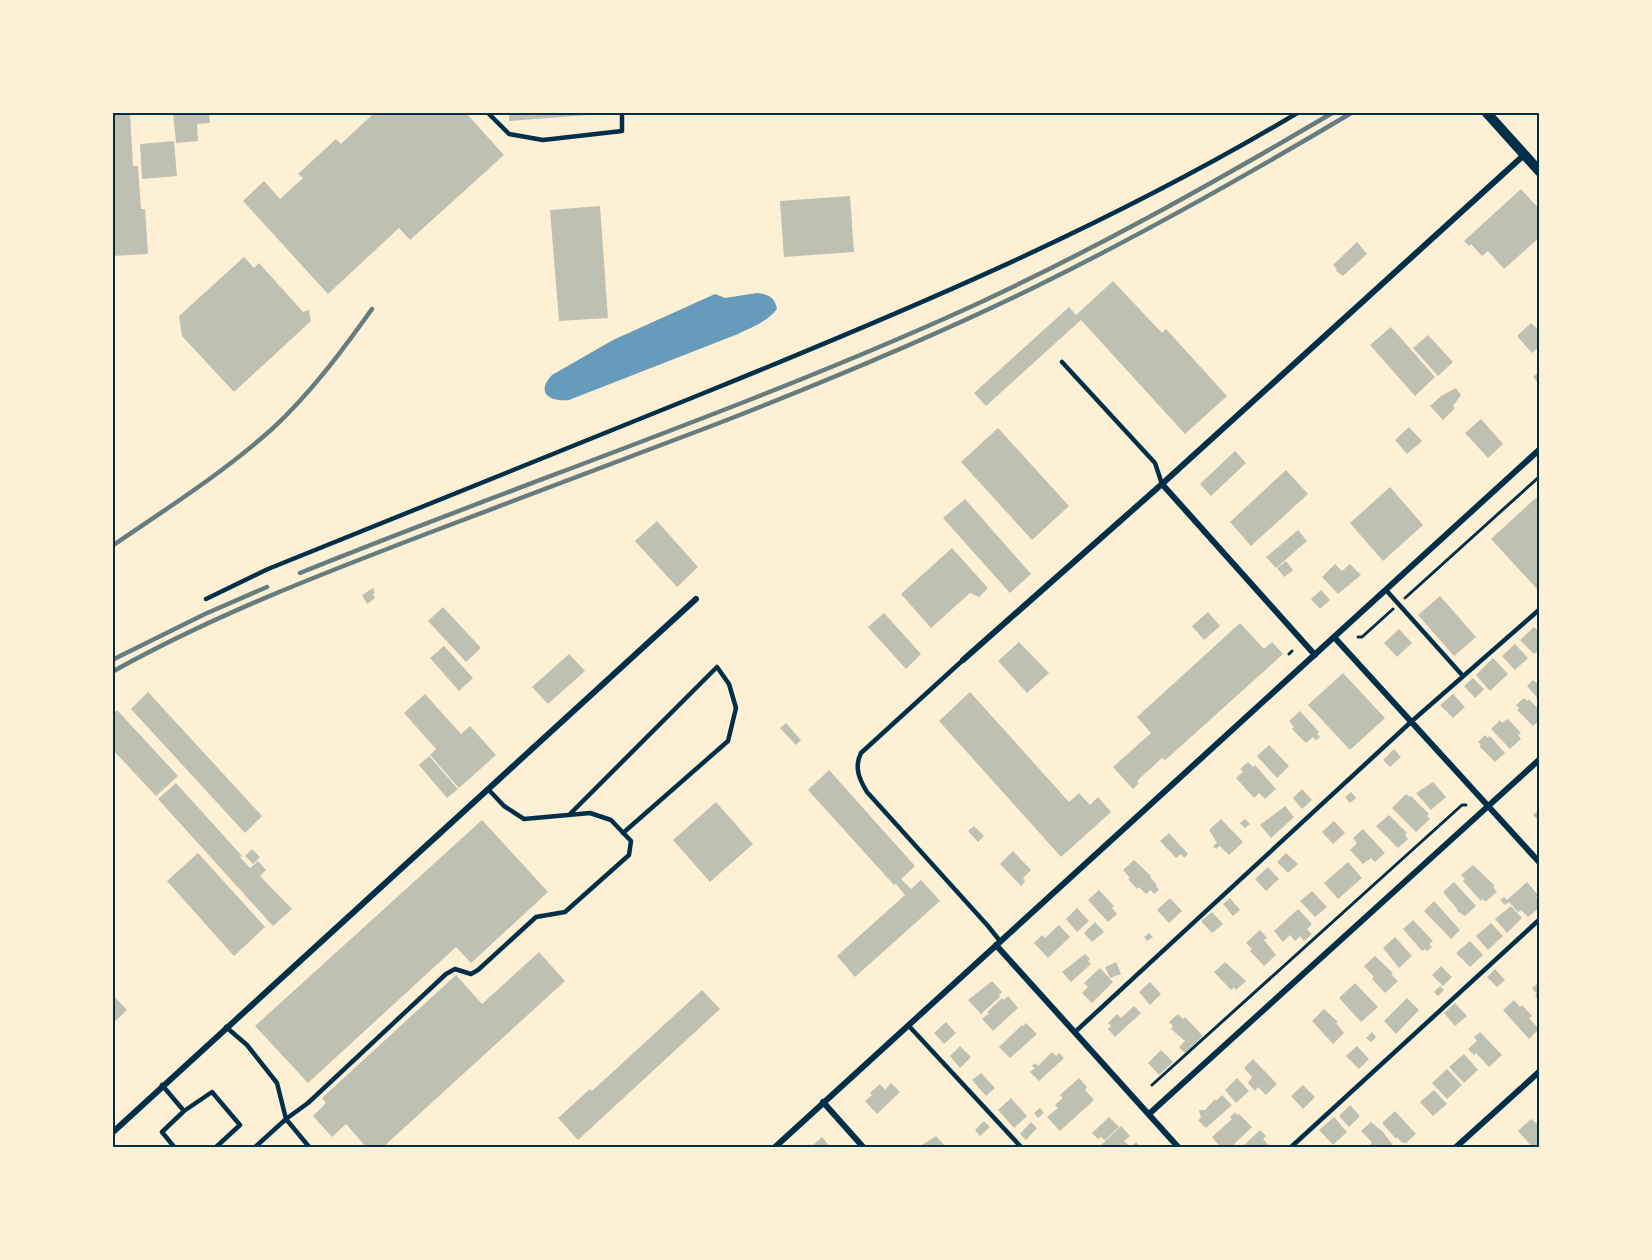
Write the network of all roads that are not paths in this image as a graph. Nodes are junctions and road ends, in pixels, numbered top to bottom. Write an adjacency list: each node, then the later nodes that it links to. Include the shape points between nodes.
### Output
1 (487, 112): 2 (lane, via 509,134 543,140 622,131)
2 (622, 112)
3 (1299, 112): 11 (lane, via 1118,210 940,295 268,569)
4 (1486, 112): 5 (street)
5 (1524, 155): 6 (street); 9 (street)
6 (1539, 172)
7 (1062, 362): 9 (lane, via 1155,463)
8 (1539, 448): 10 (street)
9 (1162, 484): 15 (street); 16 (street)
10 (1386, 590): 14 (street); 17 (lane)
11 (206, 599)
12 (696, 599): 20 (street)
13 (1539, 609): 17 (lane)
14 (1334, 637): 15 (street); 18 (street)
15 (1315, 655): 26 (street)
16 (963, 660): 26 (lane, via 861,753 857,768 867,792 988,926)
17 (1463, 676): 18 (lane)
18 (1412, 721): 21 (street); 29 (lane)
19 (1539, 759): 21 (street)
20 (488, 788): 22 (lane, via 504,806 524,819); 28 (street)
21 (1489, 806): 24 (street); 34 (street)
22 (568, 816): 23 (lane, via 591,813 611,820); 23 (lane, via 717,667 729,684 736,708 728,741)
23 (623, 832): 35 (lane, via 631,840 629,855 565,912 536,917 471,974 455,969 446,974)
24 (1539, 863)
25 (1539, 920): 45 (lane)
26 (998, 943): 27 (street); 29 (street)
27 (908, 1025): 32 (street); 43 (lane)
28 (226, 1027): 31 (street); 35 (lane, via 247,1045 277,1083)
29 (1076, 1032): 34 (street)
30 (1539, 1071): 46 (street)
31 (162, 1085): 33 (lane); 36 (street)
32 (823, 1102): 41 (street); 42 (street)
33 (184, 1111): 37 (lane, via 212,1092 240,1125); 38 (lane, via 162,1132)
34 (1149, 1114): 44 (street)
35 (286, 1119): 39 (lane); 40 (lane)
36 (112, 1133)
37 (216, 1147)
38 (175, 1148)
39 (254, 1148)
40 (310, 1148)
41 (774, 1148)
42 (864, 1148)
43 (1022, 1148)
44 (1179, 1148)
45 (1290, 1148)
46 (1455, 1148)

